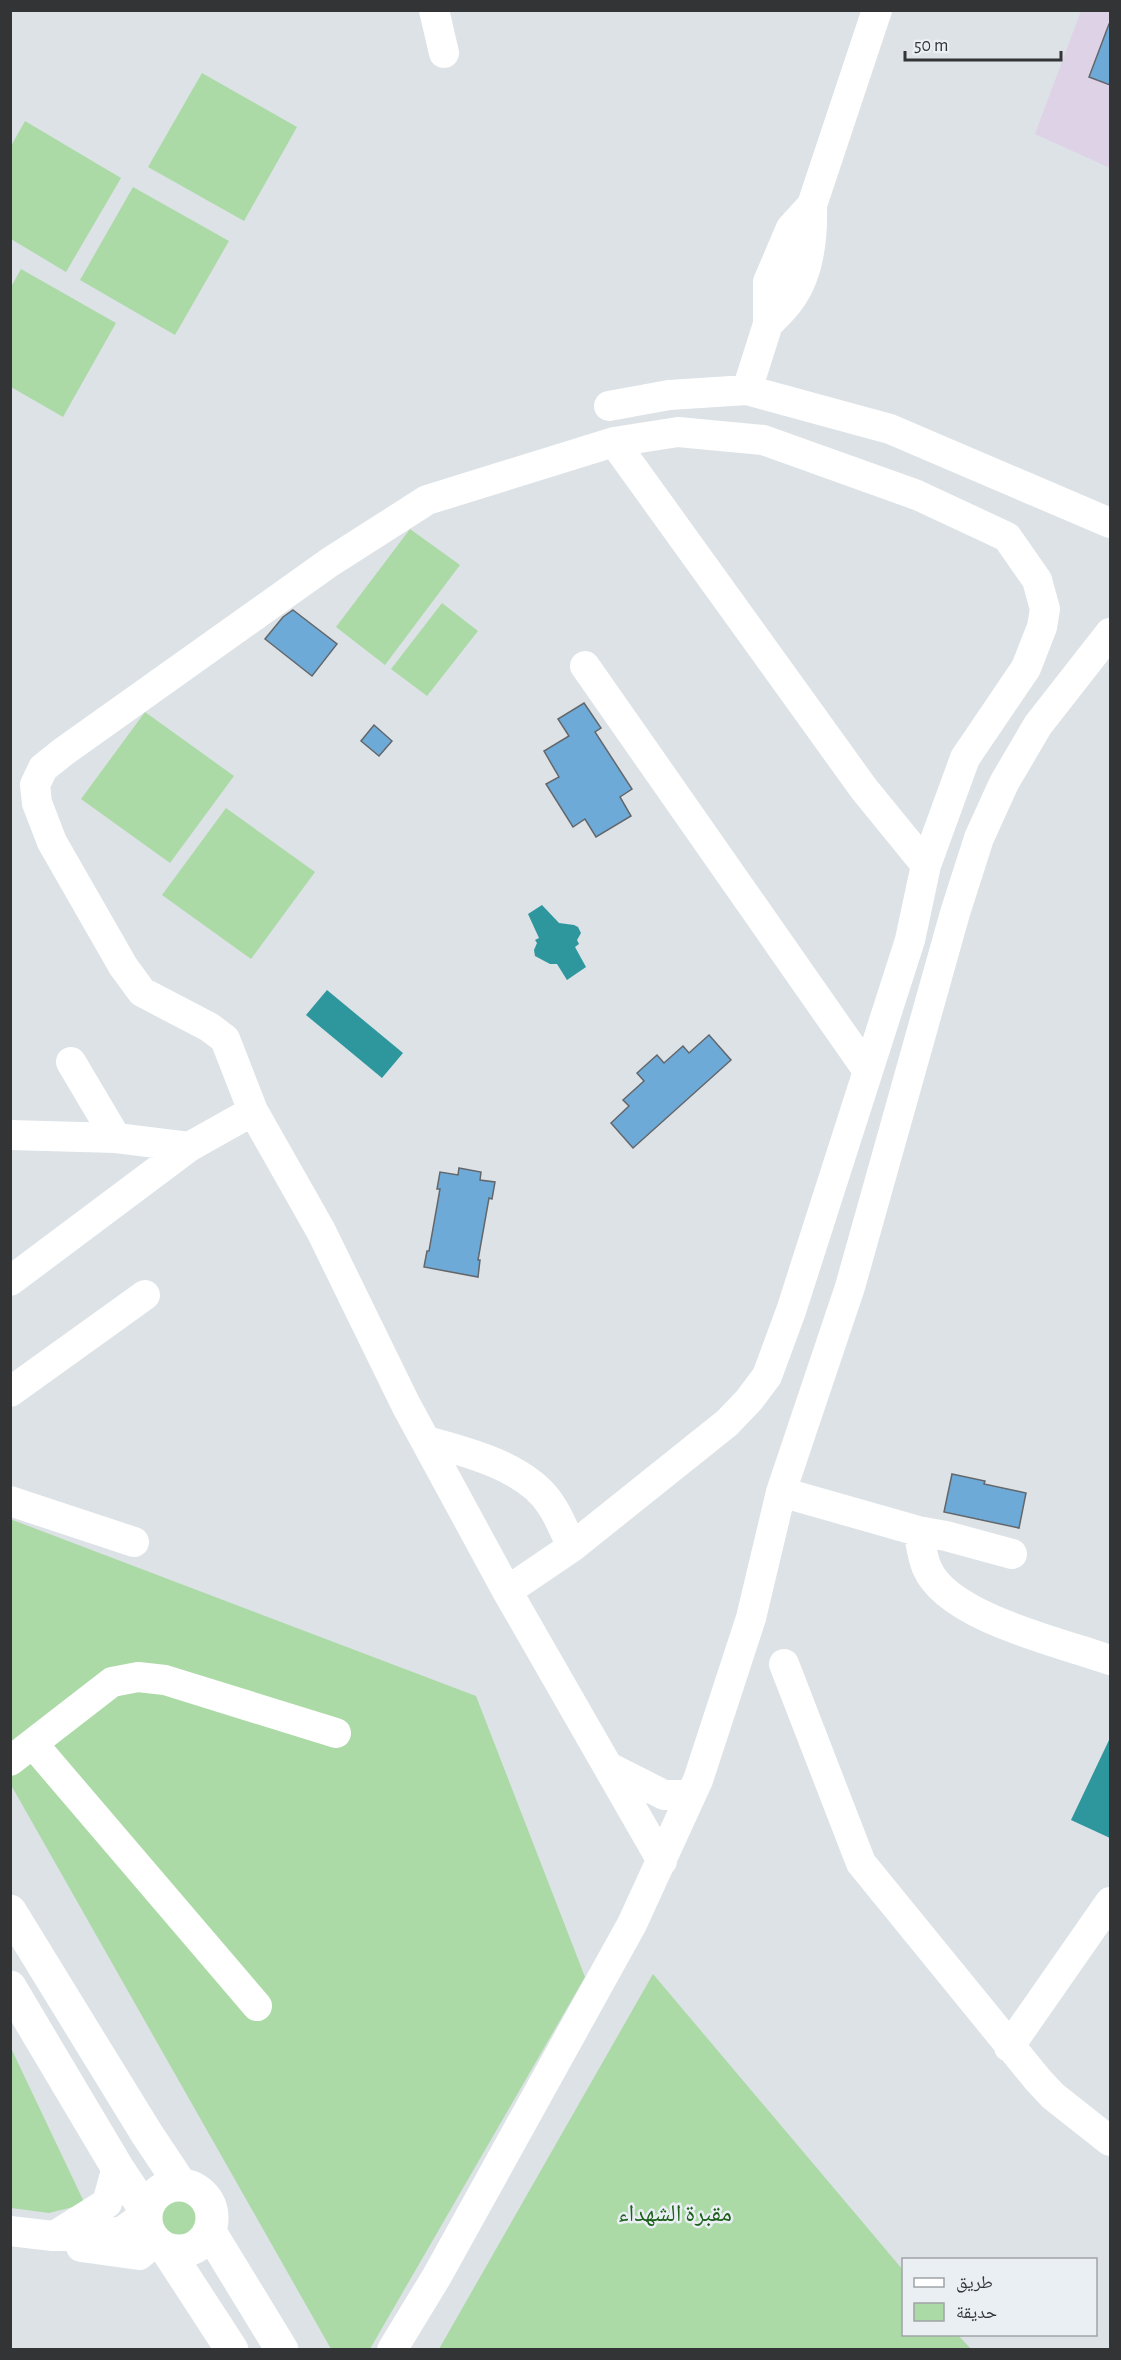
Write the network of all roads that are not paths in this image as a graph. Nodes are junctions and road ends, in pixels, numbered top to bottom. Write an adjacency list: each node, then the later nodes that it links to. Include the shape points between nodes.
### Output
1 (434, 10): 3 (street)
2 (877, 10): 4 (street, via 812,205 791,228 768,282 768,324)
3 (444, 53)
4 (747, 390): 5 (street, via 669,395); 7 (street, via 890,429)
5 (609, 406)
6 (614, 442): 10 (street, via 864,789); 10 (street, via 678,432 763,440 917,495 1007,537 1037,580 1045,609 1042,627 1026,668 965,758); 13 (street, via 427,500 330,562 43,768 35,785 37,803 52,842 123,966 142,992 225,1039)
7 (1110, 523)
8 (1110, 633): 21 (street, via 1038,725 1004,783 980,838 955,913 850,1287)
9 (585, 666): 12 (street)
10 (926, 865): 12 (street, via 910,940)
11 (71, 1062): 15 (street)
12 (868, 1071): 25 (street, via 791,1311 766,1376 727,1423)
13 (253, 1111): 16 (street); 20 (street, via 321,1231)
14 (10, 1135): 15 (street)
15 (117, 1138): 16 (street)
16 (189, 1147): 17 (street)
17 (10, 1281)
18 (145, 1295): 19 (street)
19 (10, 1392)
20 (426, 1441): 25 (street, via 490,1461 539,1490); 27 (street)
21 (781, 1492): 23 (street); 33 (street, via 752,1618)
22 (10, 1501): 24 (street)
23 (918, 1531): 26 (street); 28 (street, via 927,1569 956,1600 1032,1635)
24 (134, 1542)
25 (572, 1547): 27 (street)
26 (1012, 1554)
27 (507, 1591): 32 (street)
28 (1110, 1660)
29 (784, 1664): 39 (street, via 861,1863)
30 (336, 1733): 31 (street, via 165,1680 138,1677 112,1682)
31 (22, 1753): 38 (street)
32 (609, 1767): 33 (street, via 664,1795); 34 (street)
33 (691, 1796): 34 (street)
34 (662, 1861): 49 (street, via 600,1983 437,2276)
35 (1110, 1902): 39 (street)
36 (10, 1911): 42 (main road)
37 (10, 1987): 41 (main road)
38 (257, 2006)
39 (1009, 2047): 40 (street, via 1053,2096)
40 (1110, 2141)
41 (117, 2167): 43 (main road); 46 (street, via 107,2204)
42 (181, 2185): 43 (main road, via 166,2187 153,2197); 45 (main road, via 196,2190 208,2201 213,2216)
43 (153, 2229): 45 (main road, via 184,2251 200,2245); 46 (street); 47 (main road)
44 (10, 2231): 46 (street)
45 (210, 2232): 48 (main road)
46 (53, 2236)
47 (232, 2349)
48 (282, 2349)
49 (392, 2349)

